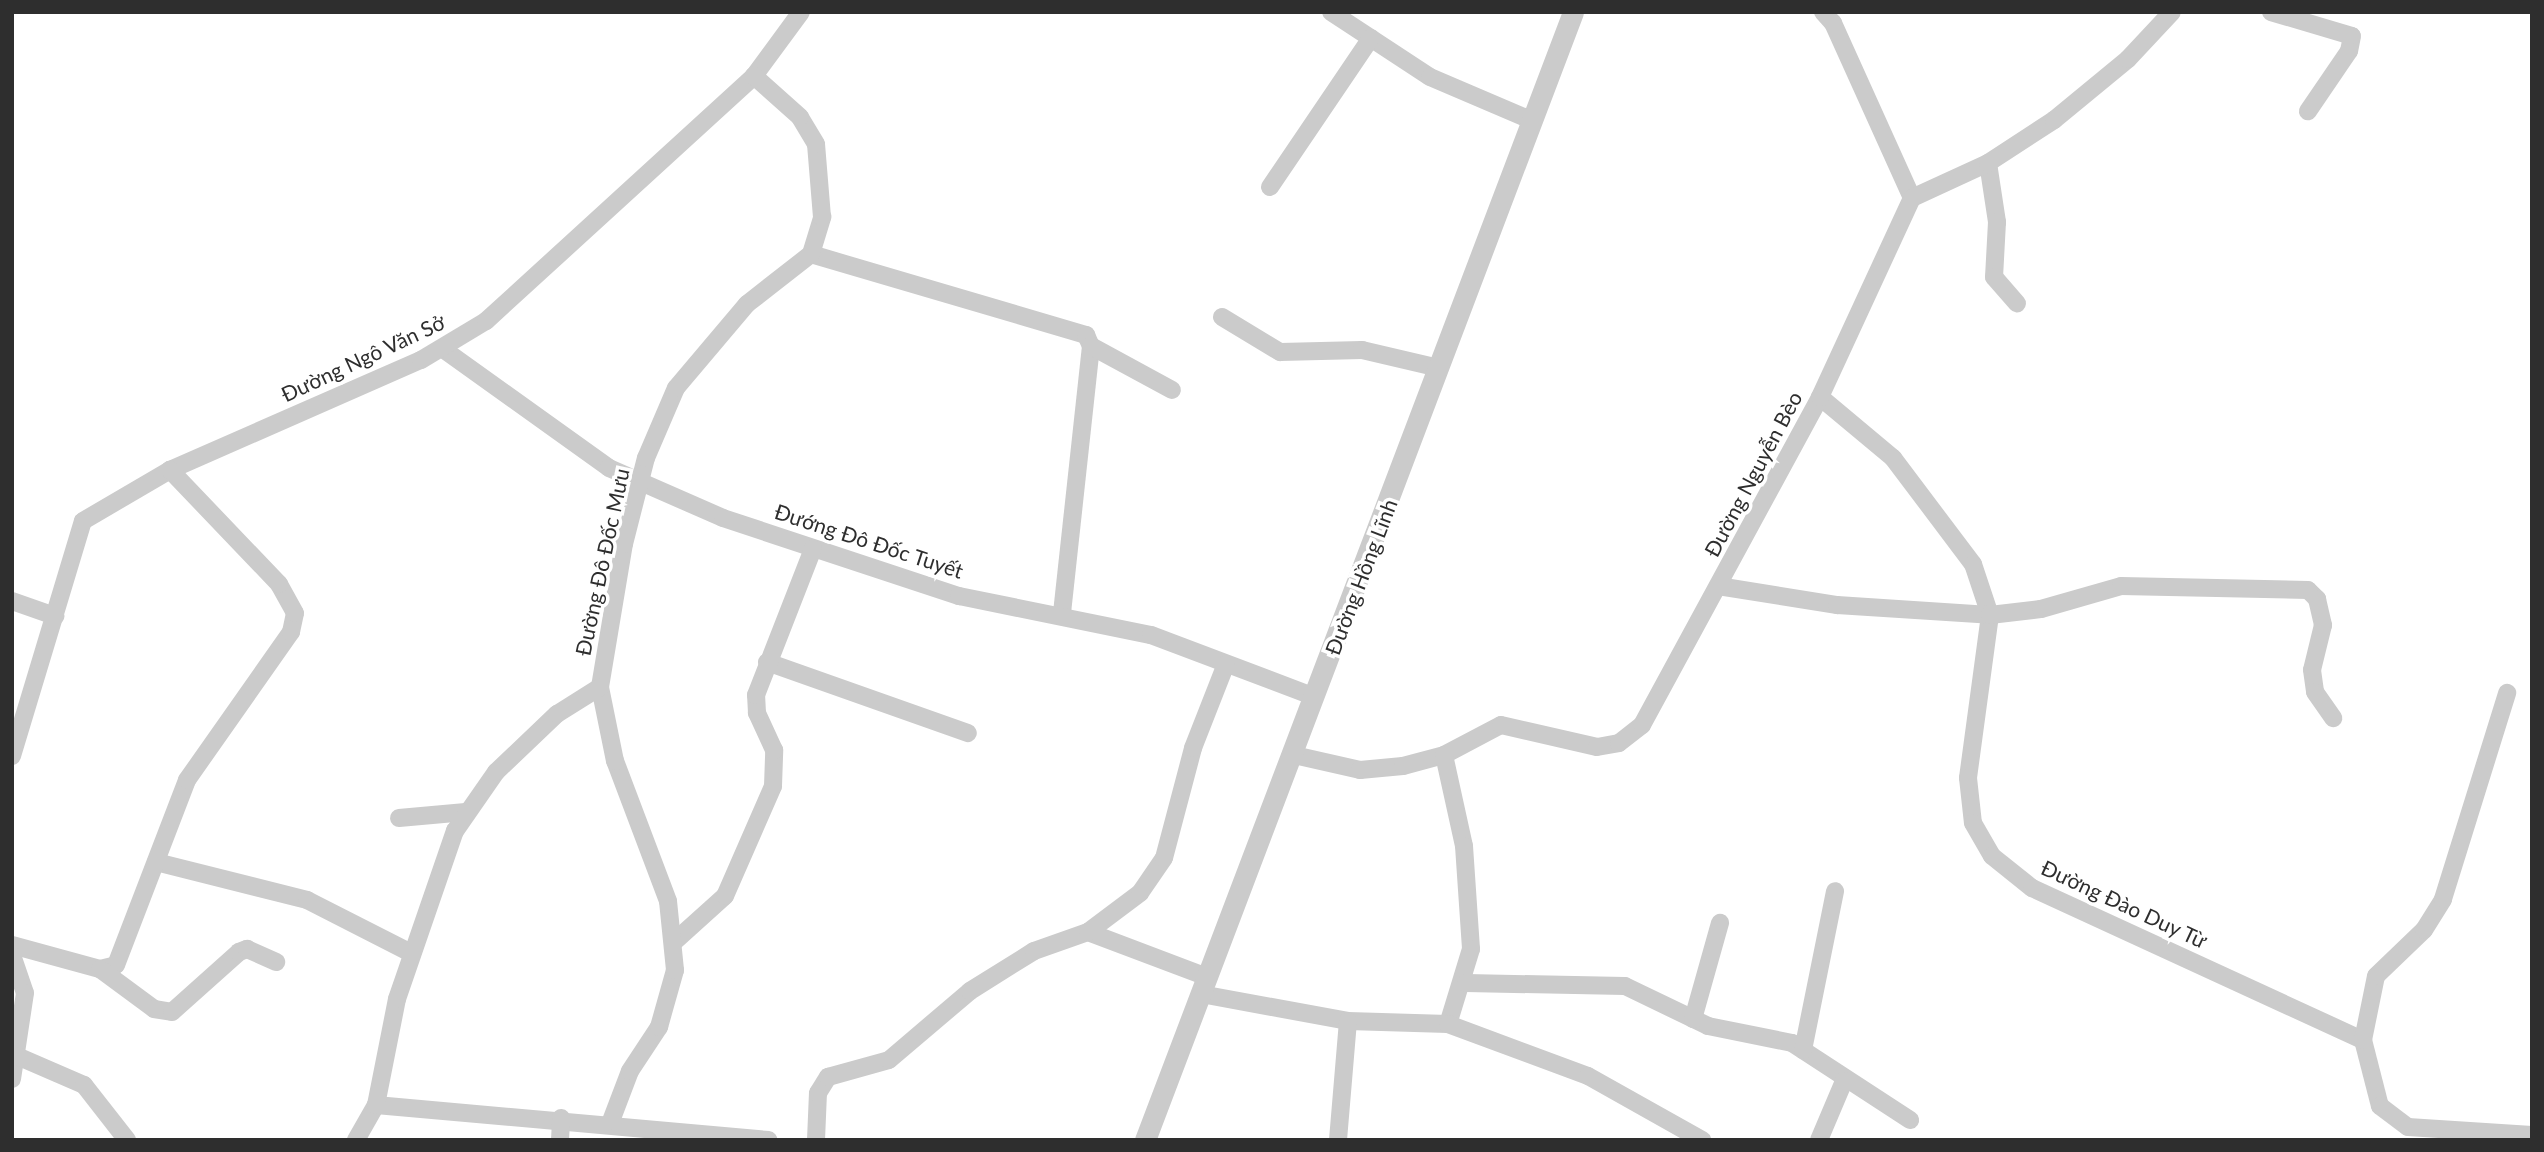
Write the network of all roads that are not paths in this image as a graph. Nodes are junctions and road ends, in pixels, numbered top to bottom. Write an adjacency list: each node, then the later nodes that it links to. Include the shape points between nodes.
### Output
1 (801, 12): 8 (street, Đường Ngô Văn Sở)
2 (1331, 12): 7 (street)
3 (1573, 12): 10 (street, Đường Hồng Lĩnh)
4 (1823, 12): 13 (street, via 1839,34)
5 (2172, 12): 11 (street, via 2087,95)
6 (2271, 12): 9 (street, via 2352,36 2349,51)
7 (1371, 38): 10 (street, via 1430,77); 12 (street)
8 (754, 76): 14 (street, via 800,117 816,144 821,216); 18 (street, Đường Ngô Văn Sở, via 534,282)
9 (2308, 111)
10 (1533, 121): 19 (street, Đường Hồng Lĩnh)
11 (1989, 163): 13 (street); 15 (street, via 1997,222 1994,277)
12 (1270, 187)
13 (1912, 198): 21 (street, Đường Nguyễn Bèo)
14 (811, 254): 17 (street, via 1057,322 1086,335); 23 (street, Đường Đô Đốc Mưu, via 747,304 690,367 660,421)
15 (2017, 303)
16 (1222, 317): 19 (street, via 1280,352 1362,350)
17 (1091, 346): 20 (street); 27 (street)
18 (443, 349): 22 (street, Đường Ngô Văn Sở); 23 (street, Đướng Đô Đốc Tuyết, via 536,420)
19 (1439, 368): 34 (street, Đường Hồng Lĩnh)
20 (1172, 390)
21 (1820, 397): 25 (street, Đường Nguyễn Bèo); 28 (street, Đường Đào Duy Từ, via 1893,458 1940,515 1973,564)
22 (170, 470): 29 (street, Đường Ngô Văn Sở, via 83,521); 42 (street, via 279,584 295,613 291,632 187,780)
23 (640, 483): 24 (street, Đướng Đô Đốc Tuyết); 32 (street, Đường Đô Đốc Mưu)
24 (813, 549): 27 (street, Đướng Đô Đốc Tuyết, via 959,596); 30 (street)
25 (1718, 586): 28 (street, via 1837,606); 38 (street, Đường Nguyễn Bèo, via 1670,681 1642,725 1619,743 1597,747 1501,725)
26 (12, 601): 29 (street)
27 (1062, 615): 31 (street, Đướng Đô Đốc Tuyết, via 1151,635)
28 (1990, 615): 35 (street, via 2041,609 2121,586 2308,590 2318,599 2323,625 2312,670 2315,692); 57 (street, Đường Đào Duy Từ, via 1968,778 1973,823 1992,856 2032,888)
29 (55, 616): 39 (street, Đường Ngô Văn Sở)
30 (766, 662): 36 (street); 46 (street, via 757,713 774,750 773,786 725,896 713,914)
31 (1226, 664): 34 (street, Đướng Đô Đốc Tuyết); 45 (street, via 1193,748 1164,858 1140,893)
32 (600, 687): 40 (street, via 530,739); 46 (street, Đường Đô Đốc Mưu, via 615,761 668,901)
33 (2507, 693): 57 (street, via 2443,899 2424,930 2376,976)
34 (1315, 697): 37 (street, Đường Hồng Lĩnh)
35 (2333, 718)
36 (968, 733)
37 (1294, 754): 38 (street, Đường Nguyễn Bèo, via 1360,770); 53 (street, Đường Hồng Lĩnh)
38 (1444, 755): 52 (street, via 1464,846 1471,949)
39 (12, 757)
40 (466, 812): 41 (street); 48 (street)
41 (399, 818)
42 (156, 862): 48 (street, via 307,900); 51 (street, via 124,954)
43 (1835, 891): 58 (street)
44 (1720, 923): 54 (street)
45 (1088, 932): 53 (street); 72 (street, via 1016,961 889,1060 828,1077 818,1093)
46 (675, 941): 65 (street, Đường Đô Đốc Mưu, via 670,1000 630,1071)
47 (12, 945): 51 (street)
48 (411, 953): 62 (street)
49 (12, 955): 59 (street, via 24,993)
50 (276, 962): 51 (street, via 247,949 239,952 172,1012 154,1009)
51 (100, 970)
52 (1466, 983): 54 (street, via 1617,984); 56 (street)
53 (1204, 986): 55 (street); 73 (street, Đường Hồng Lĩnh)
54 (1693, 1019): 58 (street, via 1774,1036)
55 (1348, 1021): 56 (street); 74 (street)
56 (1448, 1024): 75 (street, via 1588,1076)
57 (2363, 1040): 67 (street, via 2380,1106 2392,1118 2443,1132)
58 (1803, 1050): 61 (street)
59 (18, 1056): 60 (street); 68 (street, via 83,1085)
60 (12, 1079)
61 (1844, 1082): 64 (street); 76 (street)
62 (376, 1105): 63 (street); 69 (street)
63 (561, 1118): 65 (street); 70 (street)
64 (1910, 1120)
65 (611, 1121): 66 (street)
66 (687, 1135): 71 (street)
67 (2532, 1135)
68 (127, 1140)
69 (356, 1140)
70 (560, 1140)
71 (768, 1140)
72 (816, 1140)
73 (1145, 1140)
74 (1338, 1140)
75 (1702, 1140)
76 (1819, 1140)

